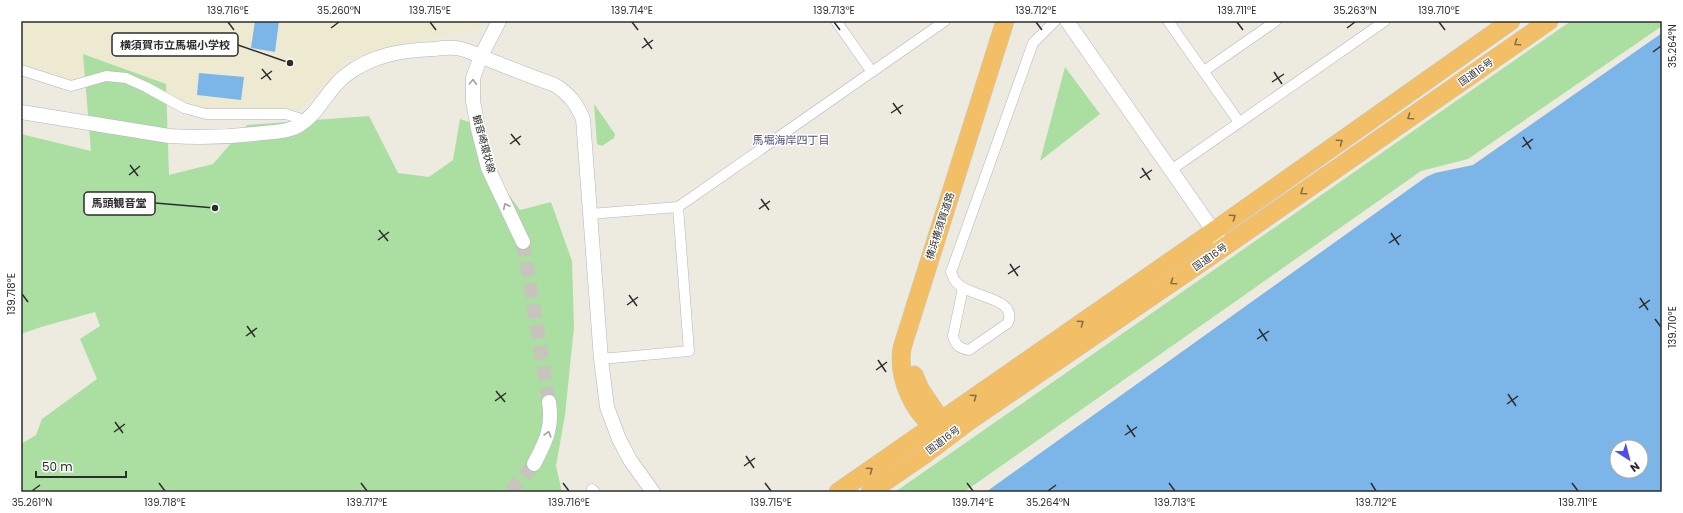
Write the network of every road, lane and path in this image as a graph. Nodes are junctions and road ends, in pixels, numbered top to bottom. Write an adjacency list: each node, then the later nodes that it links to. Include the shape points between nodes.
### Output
1 (499, 21): 13 (street, 観音崎環状線)
2 (836, 21): 15 (street)
3 (945, 21): 15 (street)
4 (1005, 21): 29 (highway, 横浜横須賀道路, via 902,348 901,368 907,389 915,405)
5 (1012, 21): 29 (highway, 横浜横須賀道路, via 934,268 914,341 913,364 916,380)
6 (1055, 21): 26 (street, via 1033,43 951,272 956,283)
7 (1067, 21): 20 (street)
8 (1168, 21): 16 (street)
9 (1276, 21): 16 (street)
10 (1385, 21): 19 (street)
11 (1511, 21): 23 (highway, 国道16号, one-way to 11)
12 (1549, 21): 25 (highway, 国道16号, one-way to 25)
13 (481, 56): 18 (street, via 457,48 419,49 388,54 356,67 344,76); 22 (street, via 555,85 568,93 578,106 583,119); 24 (street, 観音崎環状線, one-way to 13, via 488,168 478,130 473,101 473,78)
14 (21, 70): 18 (street, via 71,86 106,76 126,78 184,108 206,114 286,114)
15 (872, 72): 21 (street)
16 (1204, 72): 19 (street)
17 (21, 112): 18 (street, via 194,138 282,132)
18 (307, 121)
19 (1239, 122): 20 (street)
20 (1171, 170): 23 (street)
21 (678, 207): 22 (street); 27 (street, via 689,352)
22 (590, 214): 27 (street)
23 (1213, 231): 25 (street); 29 (highway, 国道16号, one-way to 23)
24 (522, 242)
25 (1224, 247): 30 (highway, 国道16号, one-way to 30)
26 (963, 288): 26 (street, via 953,336 955,344 969,350 1008,323 1010,318 1009,310 1003,305)
27 (601, 359): 32 (street, via 607,407 619,439)
28 (549, 402): 31 (street, one-way to 28, via 550,431)
29 (937, 423): 30 (highway); 33 (highway, 国道16号, one-way to 29)
30 (948, 437): 34 (highway, 国道16号)
31 (534, 464)
32 (650, 491)
33 (838, 492)
34 (870, 492)

